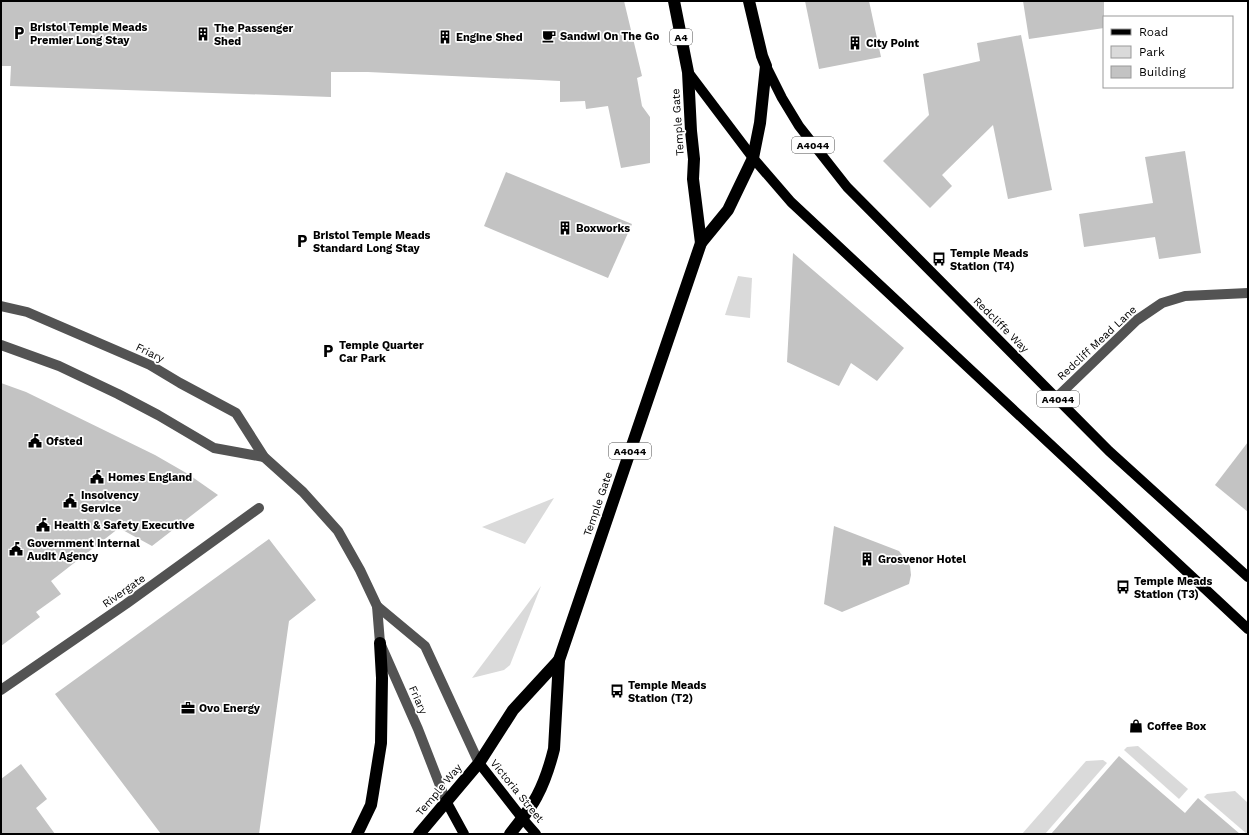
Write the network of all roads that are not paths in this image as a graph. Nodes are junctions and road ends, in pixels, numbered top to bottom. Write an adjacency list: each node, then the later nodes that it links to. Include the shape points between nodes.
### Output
1 (674, 1): 4 (highway, Temple Gate / A4)
2 (749, 1): 3 (highway)
3 (766, 66): 5 (highway, Temple Gate / A4044, via 760,123); 10 (main road, Redcliffe Way / A4044, via 799,126 847,187)
4 (688, 72): 5 (main road); 6 (highway, Temple Gate / A4044, via 693,180)
5 (752, 158): 6 (highway, Temple Gate / A4044, via 728,210); 15 (main road, via 790,202)
6 (701, 243): 17 (highway, Temple Gate / A4044)
7 (1248, 293): 10 (street, Redcliff Mead Lane, via 1185,296 1162,303 1137,320)
8 (1, 306): 11 (street, Friary, via 27,312 150,365 236,413)
9 (1, 345): 11 (street, via 59,366 118,394 214,448)
10 (1056, 398): 13 (main road, Redcliffe Way / A4044, via 1109,451)
11 (264, 457): 14 (street, Friary, via 304,492 338,531)
12 (259, 508): 18 (street, Rivergate, via 113,614)
13 (1248, 577)
14 (377, 606): 16 (street, Friary); 19 (street, Friary, via 425,646)
15 (1248, 629)
16 (380, 643): 20 (street, Friary); 22 (highway, via 381,743 371,805)
17 (559, 660): 19 (highway, Temple Gate / A4044, via 513,710); 21 (highway, Temple Gate / A4044, via 554,749 544,782)
18 (1, 690)
19 (479, 763): 20 (highway, Temple Way / A4044); 21 (main road, Victoria Street)
20 (446, 801): 23 (highway, Temple Way / A4044); 24 (main road)
21 (522, 818): 25 (highway, A4044); 26 (main road, Victoria Street)
22 (357, 834)
23 (418, 834)
24 (464, 834)
25 (510, 834)
26 (536, 834)

